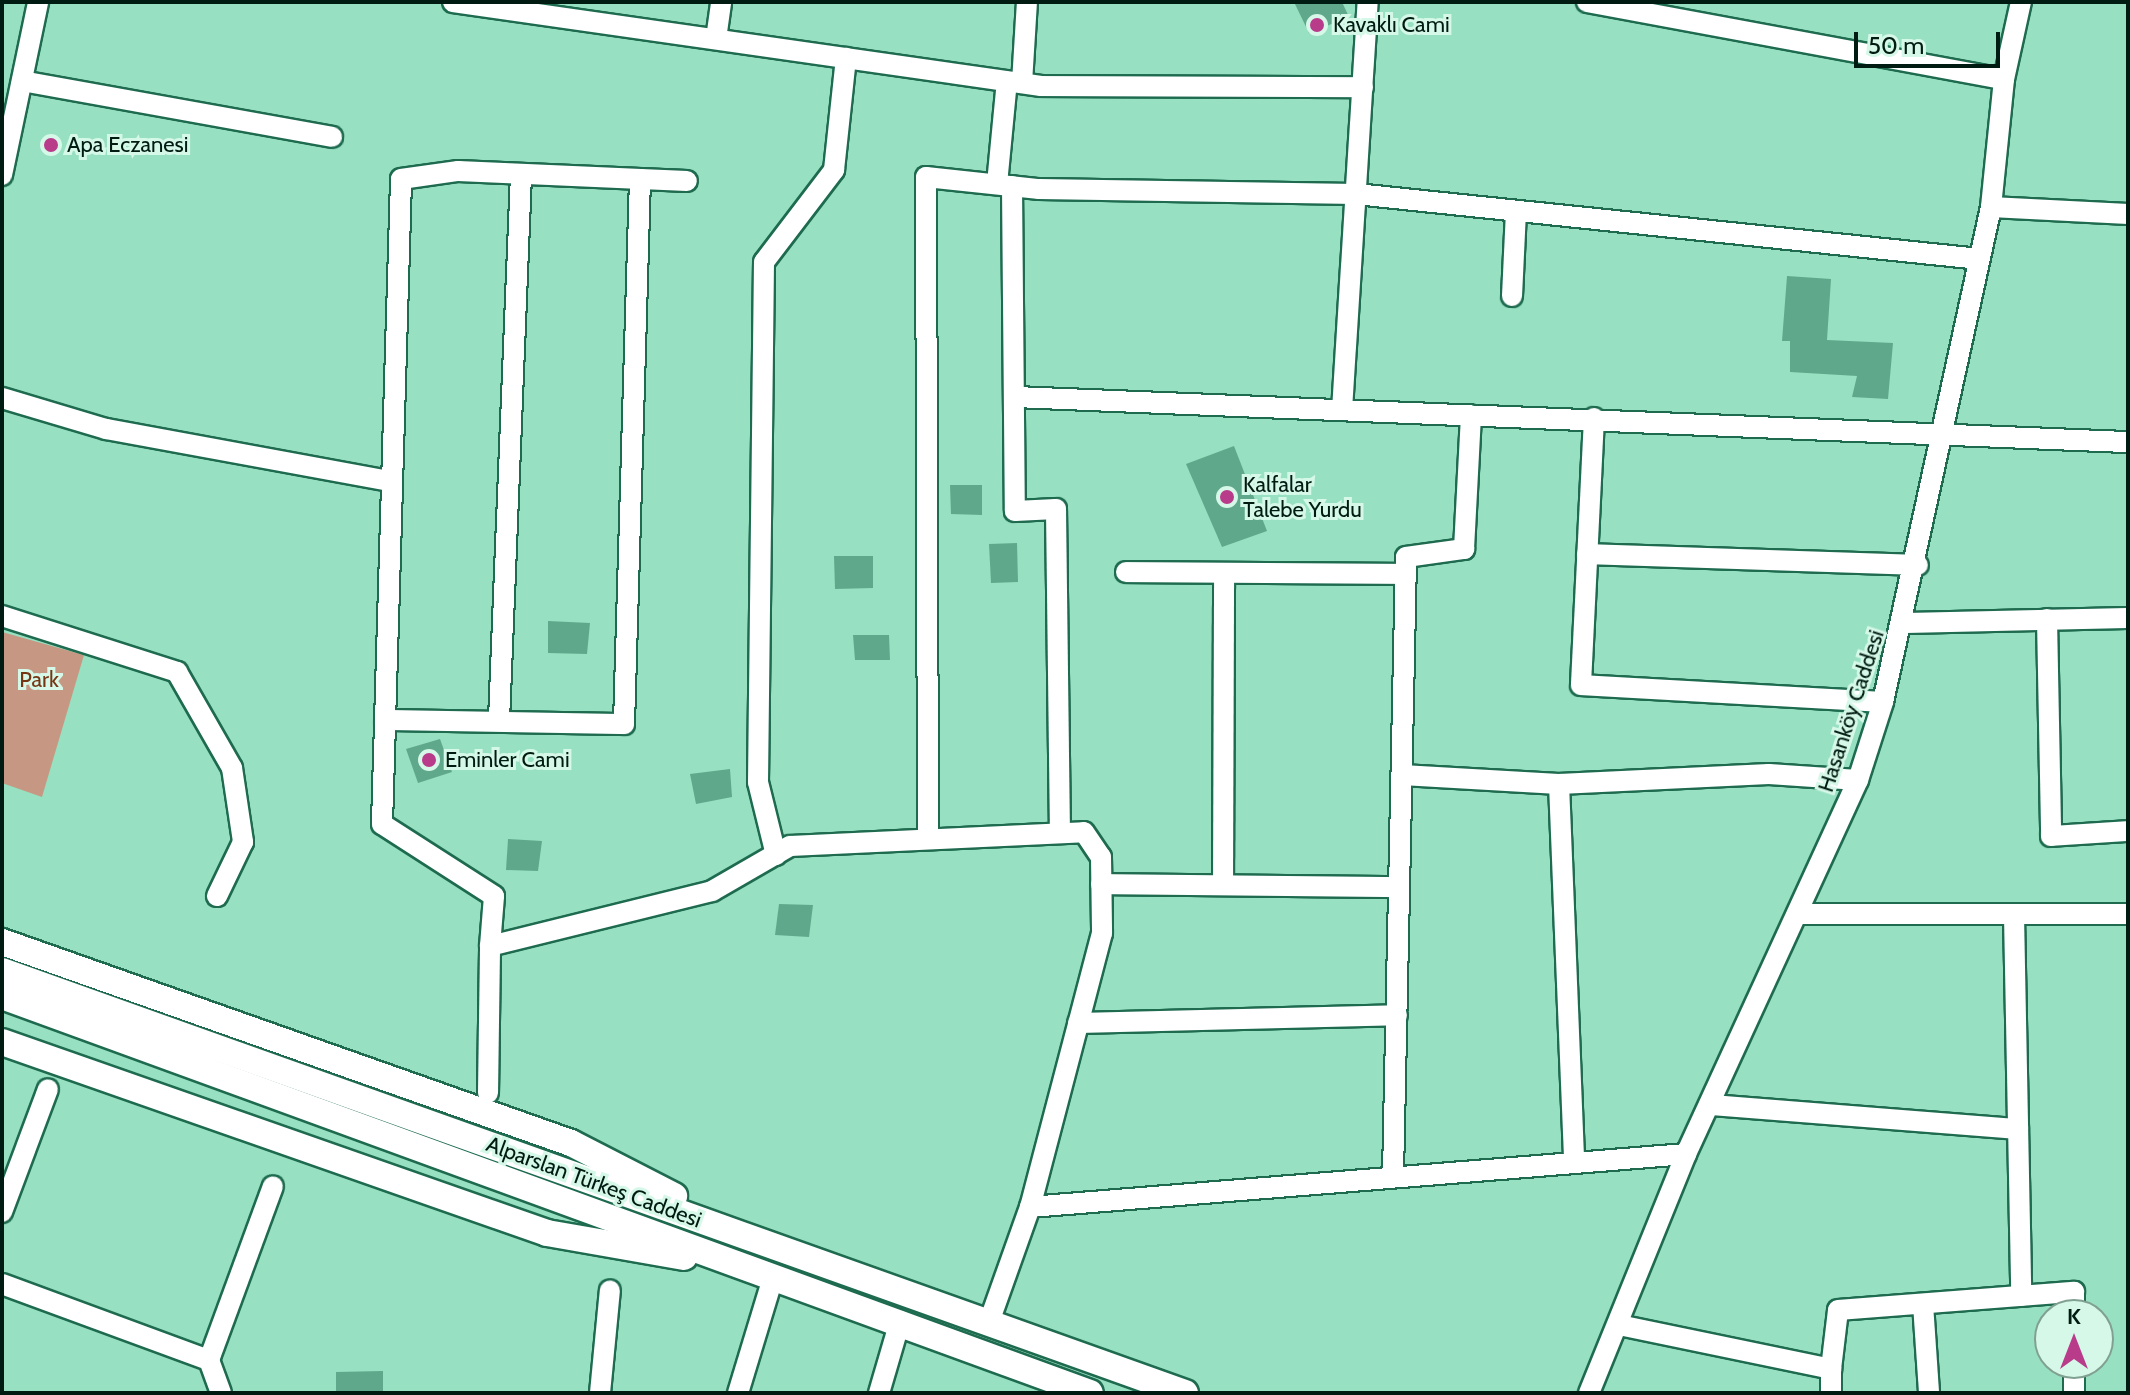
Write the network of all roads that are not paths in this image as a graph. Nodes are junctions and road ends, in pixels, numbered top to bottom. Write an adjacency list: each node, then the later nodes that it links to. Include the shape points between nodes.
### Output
1 (38, 2): 11 (street)
2 (453, 2): 8 (street)
3 (721, 2): 8 (street)
4 (1027, 2): 12 (street)
5 (1368, 2): 13 (street)
6 (1587, 2): 10 (street)
7 (2021, 2): 10 (street, Hasanköy Caddesi)
8 (716, 39): 9 (street)
9 (846, 58): 12 (street); 52 (street, via 834,170 764,262 758,782)
10 (2004, 79): 21 (street, Hasanköy Caddesi)
11 (22, 81): 14 (street); 16 (street)
12 (1014, 82): 13 (street); 19 (street)
13 (1363, 87): 20 (street)
14 (332, 137)
15 (521, 174): 17 (street); 33 (street, via 401,179); 45 (street)
16 (2, 175)
17 (640, 179): 18 (street); 45 (street, via 624,724)
18 (687, 181)
19 (1004, 185): 20 (street); 26 (street); 51 (street, via 926,177)
20 (1356, 194): 22 (street); 28 (street)
21 (1991, 207): 23 (street); 24 (street, Hasanköy Caddesi)
22 (1516, 212): 24 (street); 25 (street)
23 (2128, 214)
24 (1980, 259): 31 (street, Hasanköy Caddesi)
25 (1512, 296)
26 (1015, 397): 28 (street); 50 (street, via 1015,511 1056,509)
27 (2, 398): 33 (street, via 106,429)
28 (1342, 410): 29 (street)
29 (1471, 415): 30 (street); 38 (street, via 1464,549 1406,557)
30 (1594, 418): 31 (street); 34 (street)
31 (1947, 431): 32 (street); 35 (street, Hasanköy Caddesi)
32 (2128, 442)
33 (390, 481): 44 (street)
34 (1587, 554): 35 (street); 43 (street, via 1581,685)
35 (1918, 565): 42 (street, Hasanköy Caddesi)
36 (1126, 572): 37 (street)
37 (1224, 573): 38 (street); 54 (street)
38 (1406, 574): 46 (street)
39 (2, 616): 56 (street, via 177,672 232,768 243,842)
40 (2128, 618): 41 (street)
41 (2047, 619): 42 (street); 49 (street, via 2051,836)
42 (1905, 623): 43 (street, Hasanköy Caddesi)
43 (1883, 702): 47 (street, Hasanköy Caddesi)
44 (385, 720): 45 (street); 61 (street, via 382,824 494,896)
45 (499, 720)
46 (1402, 775): 48 (street); 55 (street)
47 (1858, 780): 48 (street, via 1769,774); 57 (street, Hasanköy Caddesi)
48 (1559, 784): 72 (street)
49 (2128, 831)
50 (1060, 833): 51 (street); 53 (street, via 1084,832 1101,857)
51 (928, 839): 52 (street, via 790,846)
52 (776, 855): 61 (street, via 712,891)
53 (1101, 884): 54 (street); 65 (street, via 1102,933)
54 (1223, 885): 55 (street)
55 (1399, 887): 64 (street)
56 (217, 896)
57 (1800, 914): 59 (street); 69 (street, Hasanköy Caddesi)
58 (2128, 914): 59 (street)
59 (2014, 915): 70 (street)
60 (2, 942): 77 (main road, via 571,1143 677,1197 823,1251)
61 (490, 946): 68 (street)
62 (2, 971): 77 (main road, Alparslan Türkeş Caddesi)
63 (2, 996): 84 (main road, Alparslan Türkeş Caddesi)
64 (1397, 1015): 65 (street); 73 (street)
65 (1078, 1023): 75 (street)
66 (2, 1042): 79 (main road, via 534,1228 665,1251)
67 (48, 1089): 76 (street)
68 (488, 1093)
69 (1712, 1105): 70 (street); 71 (street, Hasanköy Caddesi)
70 (2018, 1129): 81 (street)
71 (1686, 1154): 72 (street); 87 (street, Hasanköy Caddesi)
72 (1574, 1160): 73 (street)
73 (1393, 1175): 75 (street)
74 (273, 1186): 88 (street)
75 (1030, 1207): 86 (street)
76 (2, 1212)
77 (868, 1279): 86 (main road, Alparslan Türkeş Caddesi)
78 (2, 1284): 88 (street)
79 (770, 1288): 84 (main road); 92 (street)
80 (610, 1290): 91 (street)
81 (2021, 1296): 82 (street, via 2074,1292); 83 (street)
82 (2074, 1299)
83 (1923, 1304): 89 (street, via 1838,1310); 98 (street)
84 (860, 1306): 85 (main road, Alparslan Türkeş Caddesi)
85 (900, 1321): 93 (street); 94 (main road, Alparslan Türkeş Caddesi)
86 (989, 1322): 95 (main road, Alparslan Türkeş Caddesi)
87 (1619, 1325): 89 (street); 96 (street, Hasanköy Caddesi)
88 (209, 1360): 90 (street)
89 (1831, 1369): 97 (street)
90 (221, 1393)
91 (600, 1393)
92 (738, 1393)
93 (879, 1393)
94 (1090, 1393)
95 (1185, 1393)
96 (1589, 1393)
97 (1831, 1393)
98 (1929, 1393)

